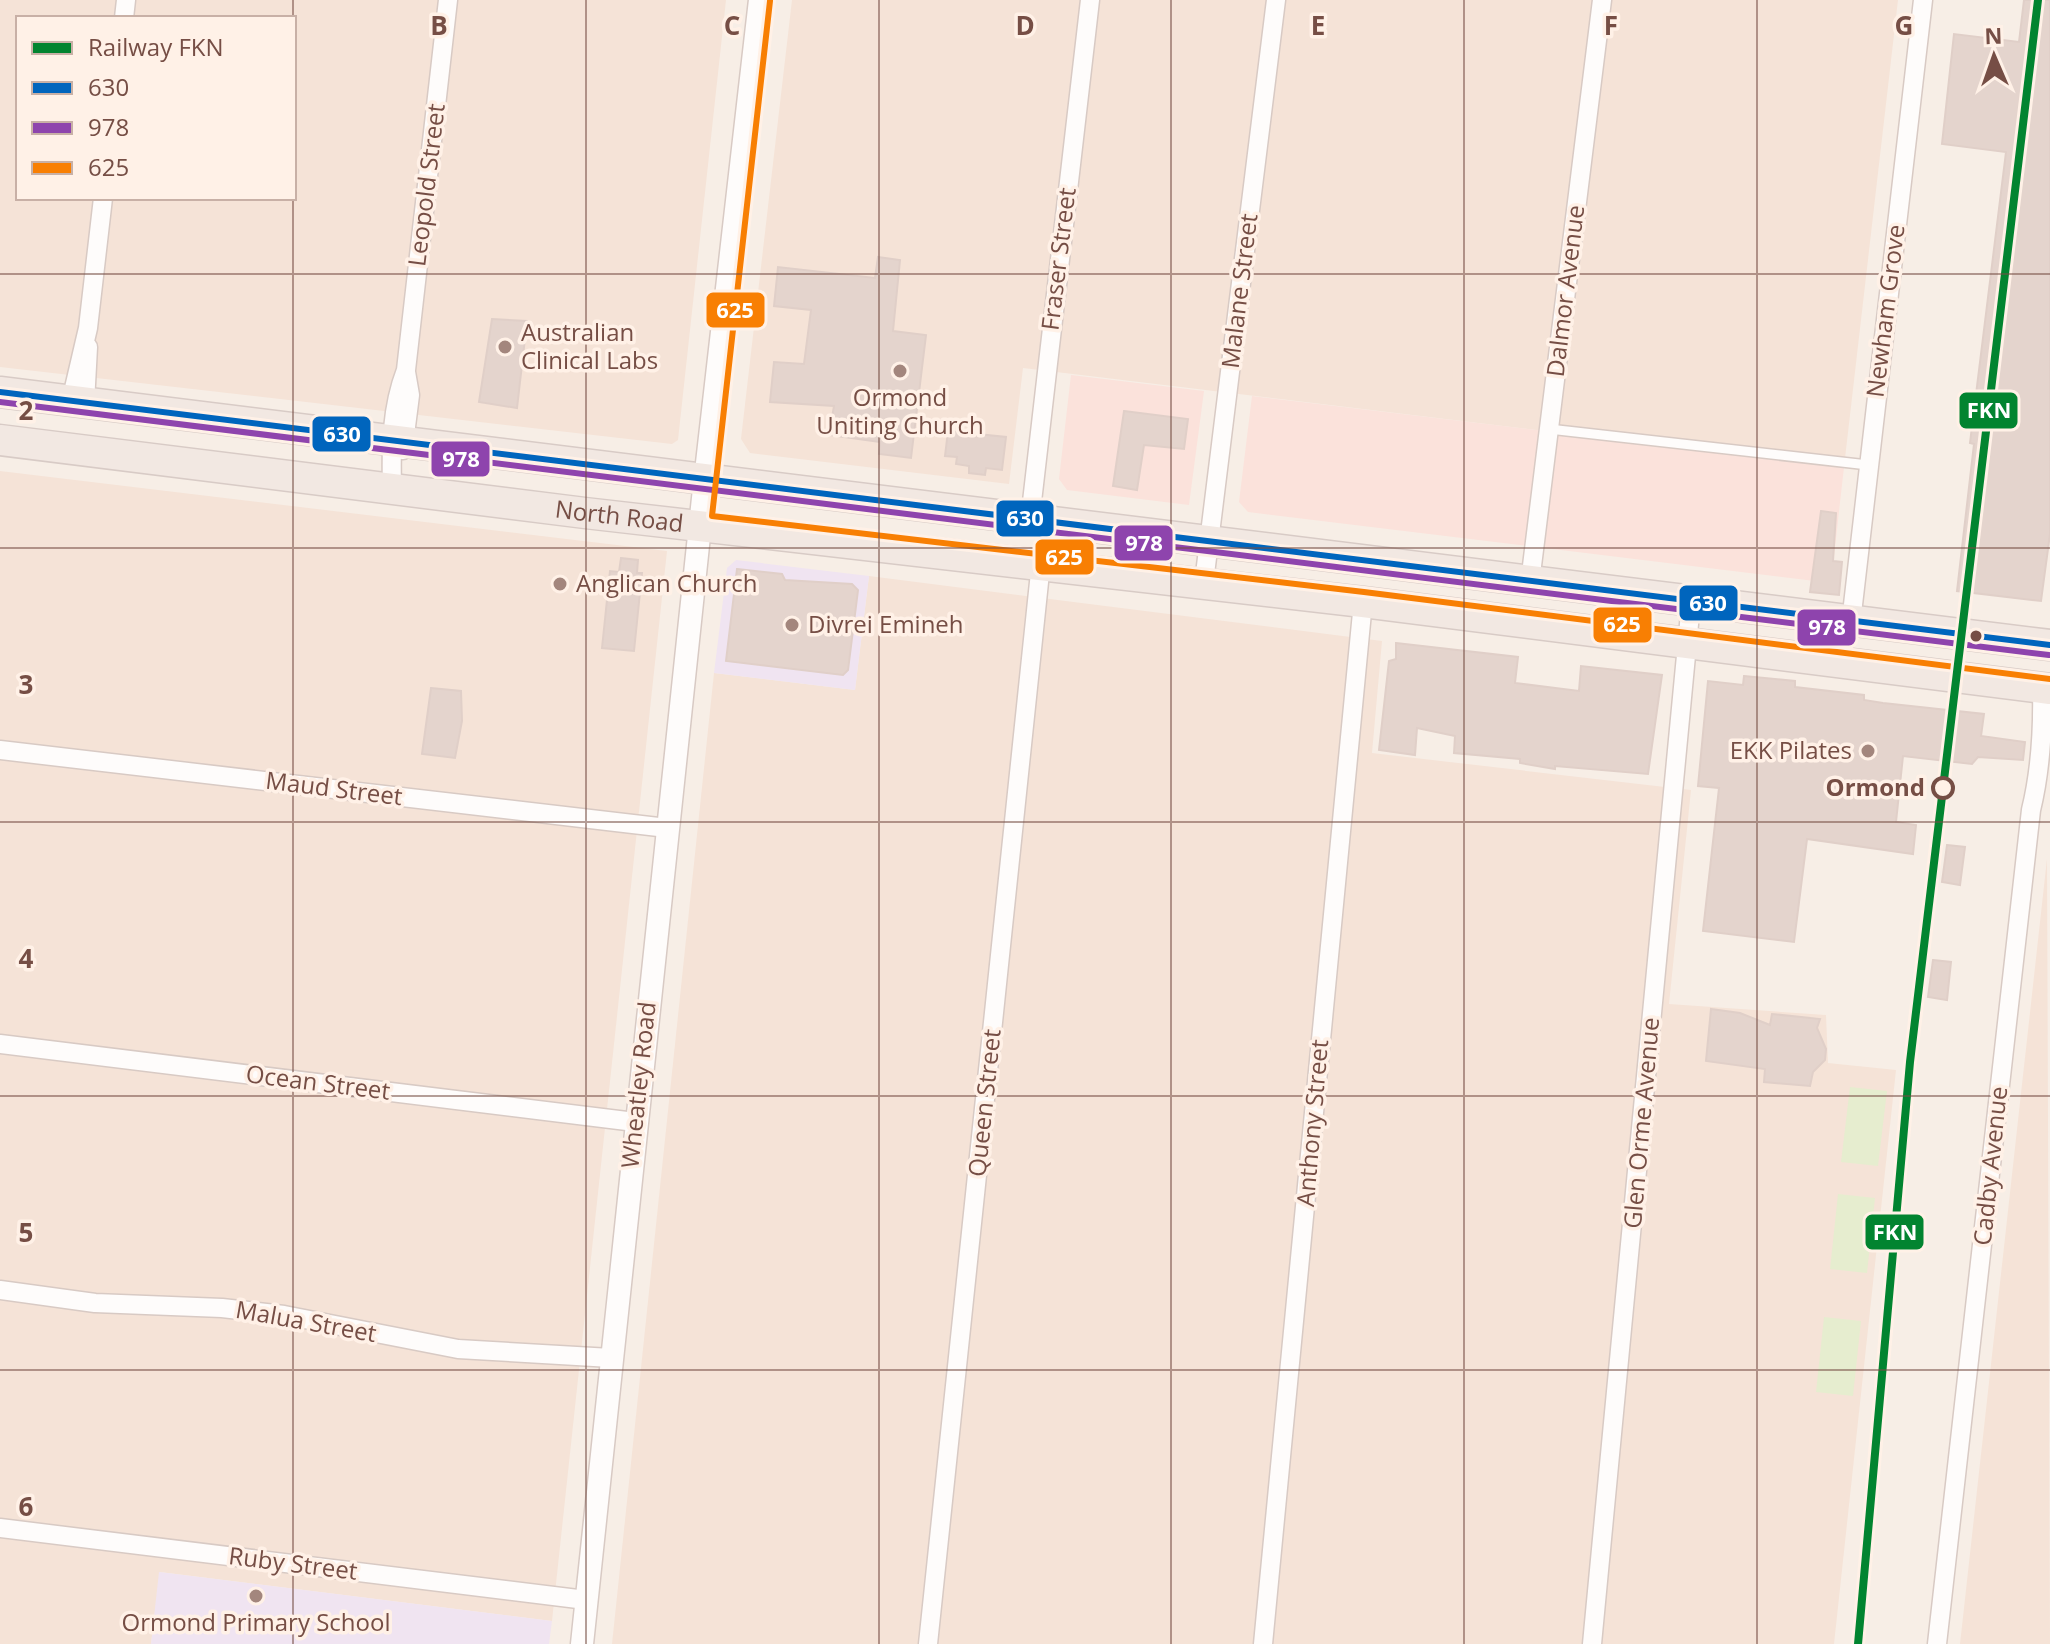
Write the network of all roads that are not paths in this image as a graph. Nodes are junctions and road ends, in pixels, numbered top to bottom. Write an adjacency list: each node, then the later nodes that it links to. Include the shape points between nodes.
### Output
1 (448, 0): 12 (street, Leopold Street, via 406,370 397,393)
2 (760, 0): 14 (street, Wheatley Road)
3 (1090, 0): 17 (street, Fraser Street)
4 (1276, 0): 20 (street, Malane Street)
5 (1602, 0): 10 (street, Dalmor Avenue)
6 (1923, 0): 13 (street, Newham Grove)
7 (103, 200): 9 (street)
8 (0, 392): 9 (highway, North Road)
9 (78, 402): 12 (highway, North Road)
10 (1549, 429): 13 (lane); 23 (street, Dalmor Avenue)
11 (0, 440): 15 (highway, North Road)
12 (398, 440): 14 (highway, North Road); 15 (street, Leopold Street)
13 (1868, 465): 26 (street, Newham Grove)
14 (705, 478): 16 (highway, North Road); 18 (street, Wheatley Road)
15 (392, 489): 18 (highway, North Road)
16 (846, 495): 17 (highway, North Road); 19 (highway)
17 (1030, 519): 20 (highway, North Road)
18 (701, 525): 19 (highway, North Road); 31 (street, Wheatley Road)
19 (841, 542): 21 (highway, North Road)
20 (1209, 542): 22 (street, Malane Street); 23 (highway, North Road)
21 (1041, 563): 22 (highway, North Road); 39 (street, Queen Street)
22 (1204, 582): 24 (highway, North Road)
23 (1530, 582): 25 (highway, North Road)
24 (1363, 602): 27 (highway, North Road); 40 (street, Anthony Street)
25 (1691, 603): 26 (highway, North Road); 27 (street, Glen Orme Avenue)
26 (1851, 622): 28 (highway, North Road)
27 (1687, 643): 29 (highway, North Road); 41 (street, Glen Orme Avenue)
28 (2050, 645)
29 (2046, 689): 42 (street, Cadby Avenue)
30 (0, 750): 31 (street, Maud Street)
31 (667, 828): 33 (street, Wheatley Road)
32 (0, 1044): 33 (street, Ocean Street)
33 (635, 1122): 35 (street, Wheatley Road)
34 (0, 1290): 35 (street, Malua Street, via 95,1303 284,1315 458,1349)
35 (611, 1358): 37 (street, Wheatley Road)
36 (0, 1528): 37 (street, Ruby Street)
37 (586, 1600): 38 (street, Wheatley Road)
38 (582, 1644)
39 (928, 1644)
40 (1263, 1644)
41 (1592, 1644)
42 (1937, 1644)

